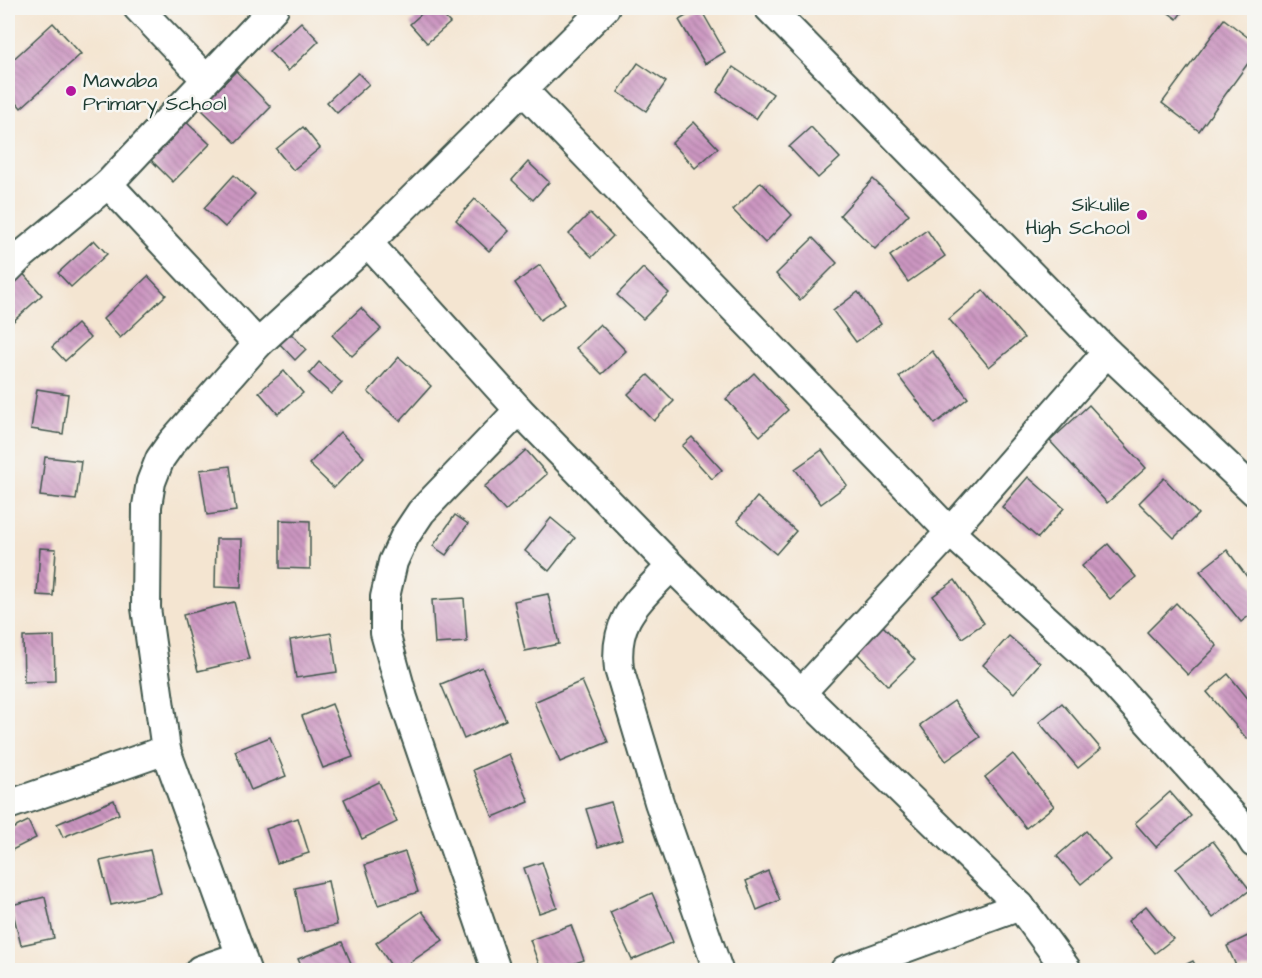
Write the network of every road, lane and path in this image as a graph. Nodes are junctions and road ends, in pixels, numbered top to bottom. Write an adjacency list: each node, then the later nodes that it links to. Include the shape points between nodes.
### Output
1 (138, 8): 5 (street)
2 (274, 8): 5 (street)
3 (605, 8): 6 (street)
4 (769, 8): 11 (street)
5 (206, 79): 7 (street)
6 (522, 89): 8 (street); 14 (street)
7 (108, 184): 9 (street); 10 (street)
8 (368, 243): 10 (street); 12 (street)
9 (8, 269)
10 (258, 344): 17 (street, via 172,442 151,482 145,532 146,608)
11 (1107, 352): 13 (street); 14 (street)
12 (519, 411): 15 (street); 23 (street, via 421,512 393,562 385,597 385,633 403,698)
13 (1254, 490)
14 (950, 532): 16 (street); 19 (street, via 1101,669)
15 (671, 566): 16 (street); 24 (street, via 629,613 617,650 619,669 659,802)
16 (800, 694): 20 (street)
17 (166, 750): 18 (street); 21 (street)
18 (8, 805)
19 (1254, 843)
20 (1020, 906): 25 (street); 26 (street)
21 (244, 963): 22 (street)
22 (200, 970)
23 (496, 970)
24 (718, 970)
25 (845, 970)
26 (1067, 970)

